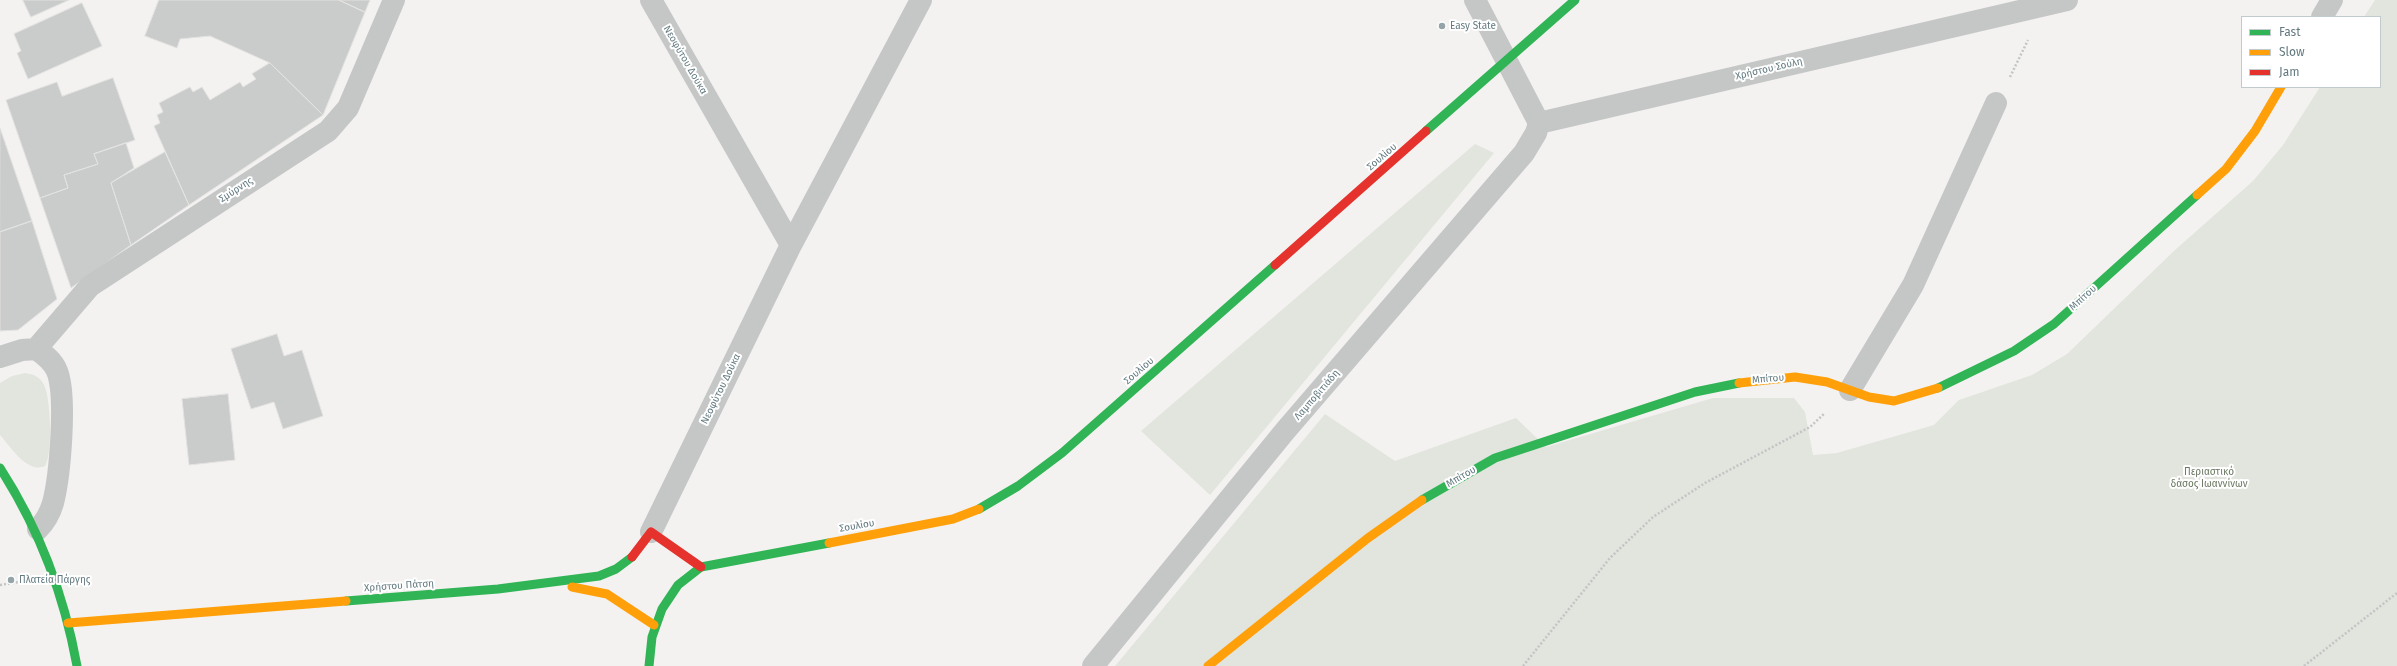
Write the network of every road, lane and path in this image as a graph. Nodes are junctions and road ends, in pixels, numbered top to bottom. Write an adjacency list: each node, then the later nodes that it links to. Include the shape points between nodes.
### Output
1 (394, 0): 14 (street, Σμύρνης, via 348,108 328,131 90,286)
2 (651, 0): 13 (street, Νεοφύτου Δούκα)
3 (921, 0): 13 (street, Νεοφύτου Δούκα)
4 (1475, 0): 9 (street)
5 (1575, 0): 9 (street, Σουλίου)
6 (2332, 0): 8 (street)
7 (2054, 1): 11 (path); 12 (street, Χρήστου Σούλη)
8 (2323, 16)
9 (1508, 60): 12 (street); 20 (street, Σουλίου, via 1076,441 1006,496 972,513 953,519)
10 (2280, 88): 16 (street, Μπίτου, via 2255,131 2226,169 2035,339 1914,397 1886,400)
11 (1996, 103): 16 (street, via 1913,284)
12 (1539, 123): 27 (street, Λαμποβιτιάδη, via 1524,153 1286,431)
13 (791, 245): 19 (street, Νεοφύτου Δούκα)
14 (36, 349): 15 (street, via 22,350); 18 (street, via 49,359 57,372 61,396 56,486 51,508)
15 (0, 357)
16 (1850, 390): 28 (street, Μπίτου, via 1827,382 1795,377 1773,377 1728,384 1695,392 1494,458 1453,480 1405,511); 29 (path, via 1810,427 1705,483 1653,517 1610,558)
17 (0, 468): 18 (street)
18 (38, 529): 23 (street)
19 (651, 532): 20 (street); 21 (street, Χρήστου Πάτση, via 631,560 606,574)
20 (701, 567): 24 (street, Σουλίου, via 677,587)
21 (498, 590): 23 (street, Χρήστου Πάτση); 24 (street, via 559,586 594,589 614,596)
22 (2397, 592): 30 (path)
23 (68, 623): 25 (street)
24 (654, 625): 26 (street, Σουλίου)
25 (76, 665)
26 (649, 666)
27 (1093, 666)
28 (1208, 666)
29 (1523, 666)
30 (2304, 666)

